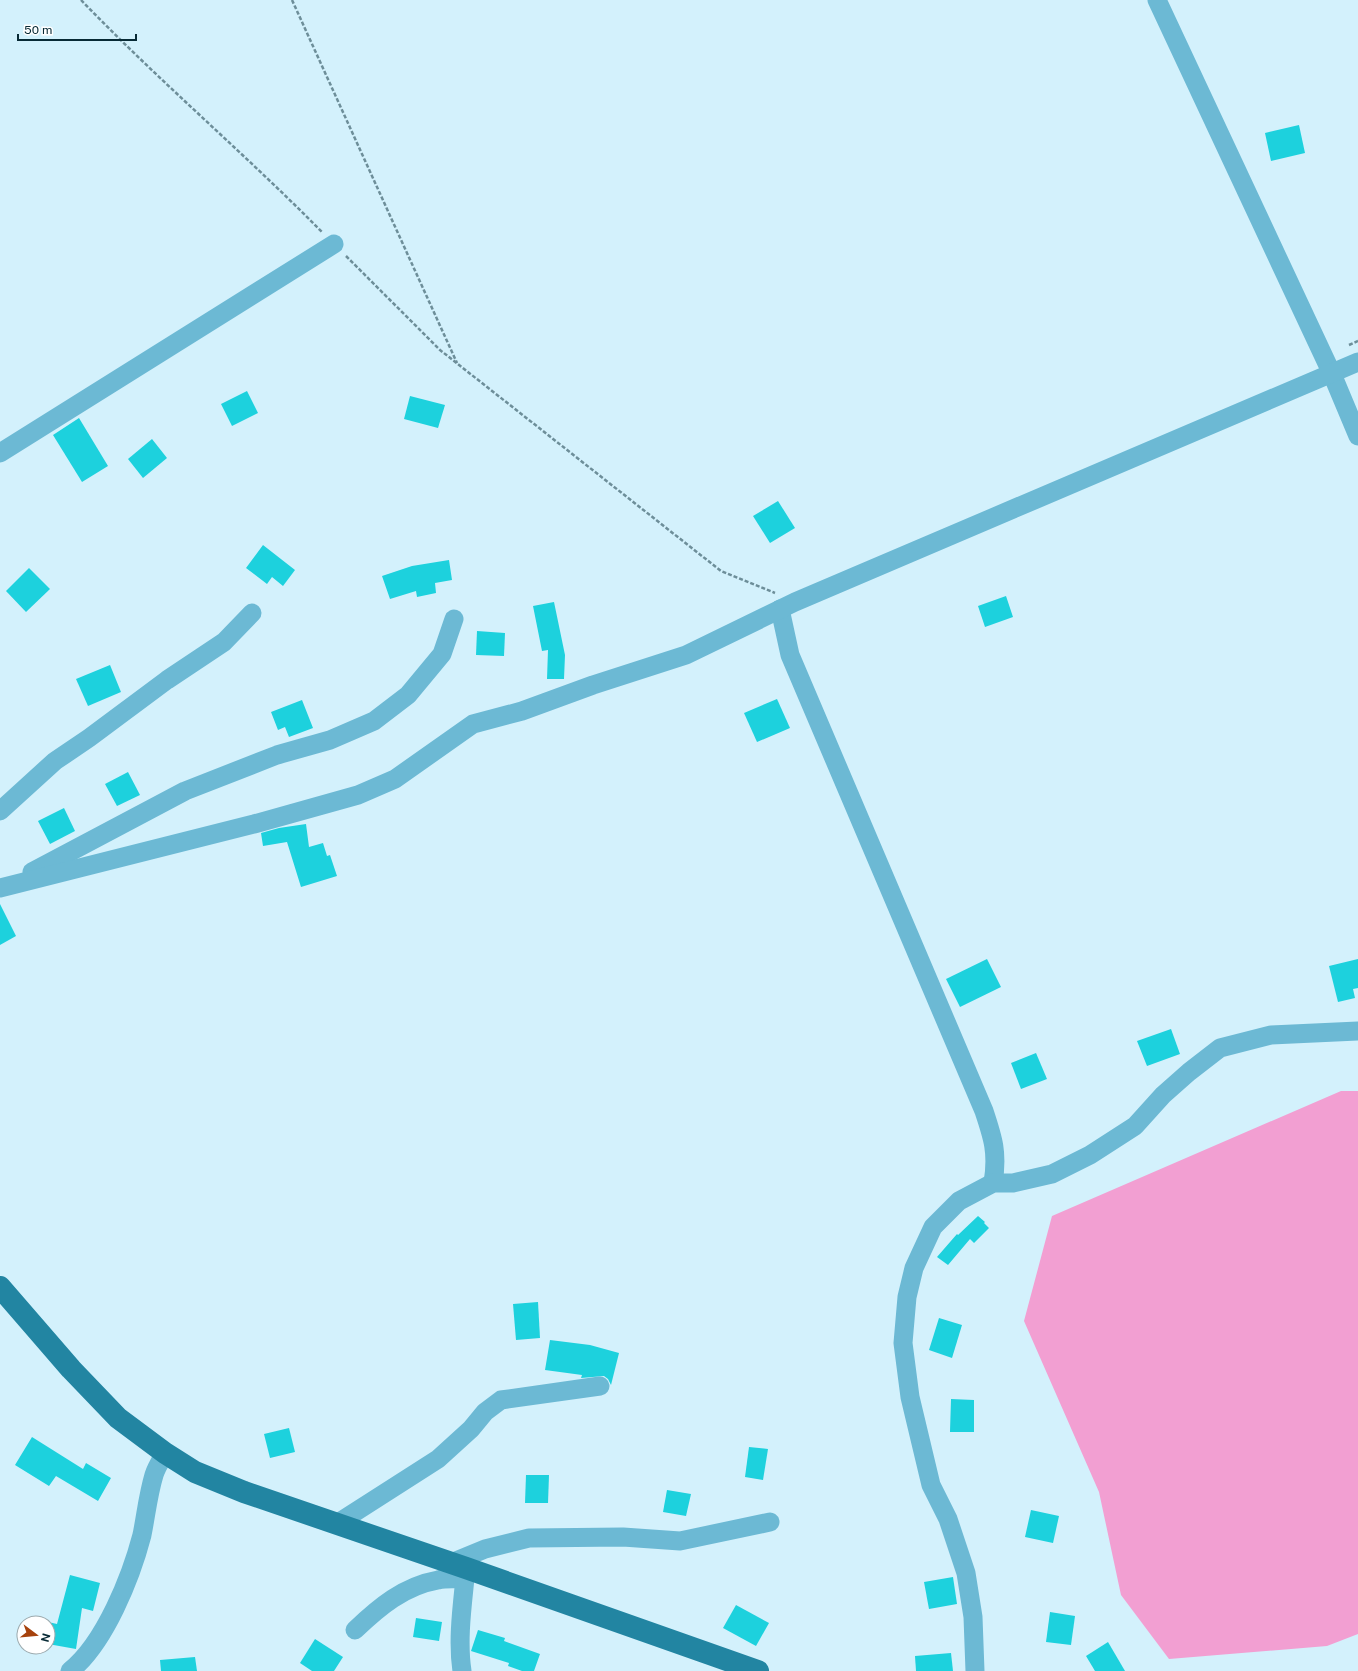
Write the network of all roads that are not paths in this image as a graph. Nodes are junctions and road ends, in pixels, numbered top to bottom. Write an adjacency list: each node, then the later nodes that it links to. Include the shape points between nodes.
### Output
1 (1157, 0): 4 (street)
2 (334, 244): 6 (street)
3 (1358, 362): 4 (street)
4 (1332, 374): 5 (street); 7 (street)
5 (1358, 436)
6 (0, 453)
7 (788, 606): 11 (street, via 686,655 593,684 522,711 473,724 395,780 358,795); 13 (street, via 790,655 984,1110 996,1154)
8 (252, 612): 10 (street, via 224,642 55,761)
9 (454, 619): 11 (street, via 442,654 408,695 374,721 330,740 277,755 185,791)
10 (0, 811)
11 (3, 887)
12 (1358, 1031): 13 (street, via 1271,1035 1220,1048 1163,1095 1134,1126 1090,1155 1052,1174 1013,1183)
13 (993, 1183): 24 (street, via 959,1201 933,1227 914,1268 906,1297 903,1343 910,1397 931,1485 948,1519 966,1574 973,1617)
14 (0, 1287): 16 (main road, via 71,1369 118,1418)
15 (600, 1386): 18 (street, via 501,1400 485,1412 471,1429 438,1459)
16 (165, 1454): 18 (main road, via 196,1472 244,1492); 21 (street, via 154,1474 142,1534 122,1591 91,1649)
17 (770, 1522): 19 (street, via 680,1541 623,1537 529,1538 486,1549)
18 (338, 1524): 19 (main road)
19 (461, 1570): 20 (street, via 390,1599); 22 (street); 23 (main road)
20 (355, 1630)
21 (70, 1671)
22 (462, 1671)
23 (758, 1671)
24 (975, 1671)

